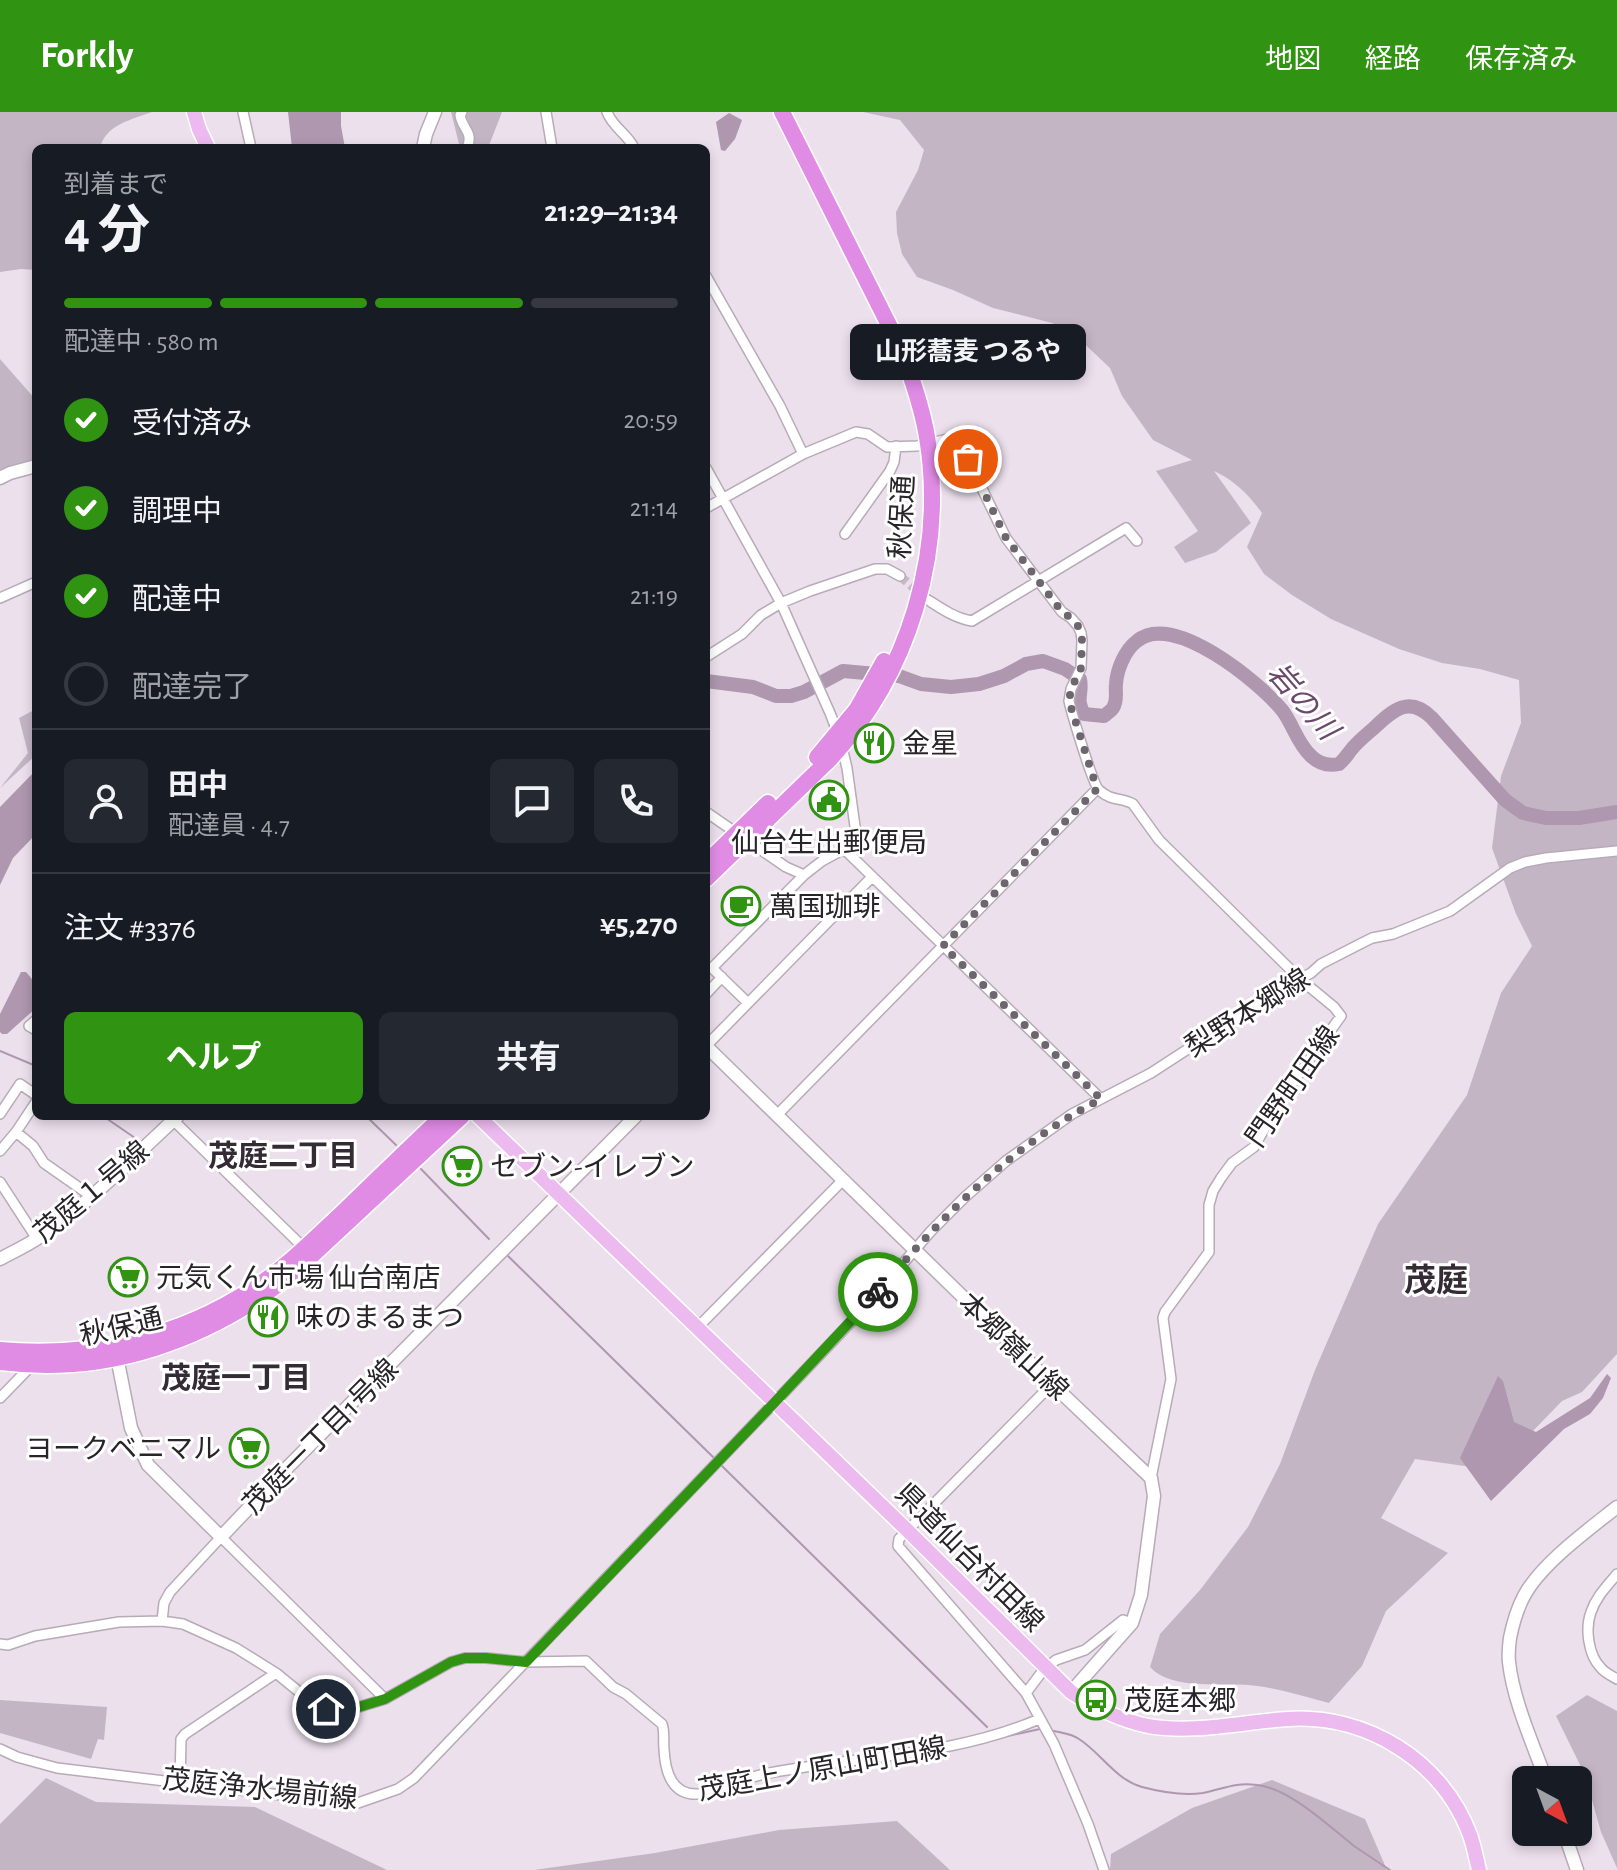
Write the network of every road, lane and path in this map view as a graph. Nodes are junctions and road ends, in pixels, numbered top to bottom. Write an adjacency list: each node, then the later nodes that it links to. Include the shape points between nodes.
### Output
1 (194, 112): 10 (main road)
2 (243, 112): 11 (street)
3 (435, 112): 12 (street)
4 (462, 112): 13 (street)
5 (558, 112): 9 (street)
6 (607, 112): 15 (street)
7 (771, 112): 17 (highway, 秋保通, via 898,369)
8 (782, 112): 17 (highway, 秋保通, via 901,349 918,396)
9 (546, 114): 14 (street)
10 (206, 144)
11 (250, 144)
12 (424, 144)
13 (468, 144)
14 (551, 144)
15 (632, 144)
16 (710, 283): 19 (street)
17 (923, 444): 18 (street); 28 (street, via 957,437 1006,538); 34 (highway, 秋保通, via 931,501 924,578 909,630)
18 (896, 446): 19 (street, via 856,432); 25 (street, via 890,471)
19 (803, 454): 23 (street)
20 (32, 467): 22 (street)
21 (710, 475): 23 (street)
22 (0, 478)
23 (722, 497): 24 (street); 32 (street)
24 (710, 505)
25 (845, 534)
26 (1137, 541): 28 (street, via 1126,528)
27 (900, 576): 32 (street, via 875,569)
28 (1040, 580): 31 (street, via 972,621); 35 (street, via 1081,633 1081,668 1069,701)
29 (32, 584): 30 (street)
30 (0, 598)
31 (928, 600)
32 (781, 603): 33 (street); 34 (street)
33 (710, 654)
34 (840, 740): 37 (highway, 秋保通); 38 (street, via 857,841)
35 (1097, 789): 44 (street); 46 (street, 門野町田線, via 1133,804 1159,840)
36 (710, 815): 37 (street)
37 (742, 836): 40 (highway, 秋保通); 41 (highway, 秋保通); 42 (street)
38 (844, 849): 42 (street); 43 (street)
39 (1617, 851): 46 (street, 梨野本郷線, via 1546,858 1510,868 1450,911 1372,938)
40 (710, 860)
41 (710, 874)
42 (804, 875): 45 (street, via 712,968)
43 (871, 878): 44 (street); 48 (street)
44 (943, 946): 52 (street); 55 (street)
45 (722, 977): 47 (street); 48 (street)
46 (1300, 979): 52 (street, 梨野本郷線); 80 (street, 門野町田線, via 1341,1016 1283,1096 1254,1147 1232,1163 1213,1191 1209,1252 1163,1318 1171,1379)
47 (710, 990)
48 (748, 1003): 49 (street)
49 (710, 1042)
50 (710, 1050): 55 (street, 本郷嶺山線)
51 (32, 1092): 54 (street, via 20,1084)
52 (1101, 1099): 70 (street, 梨野本郷線, via 1006,1161)
53 (32, 1108): 62 (street)
54 (0, 1114)
55 (777, 1115): 64 (street, 本郷嶺山線)
56 (174, 1120): 67 (street, 茂庭１号線)
57 (178, 1120): 69 (street)
58 (439, 1120): 69 (highway, 秋保通)
59 (458, 1120): 74 (highway, 秋保通, via 272,1290 198,1331 145,1352)
60 (482, 1120): 66 (main road, 県道仙台村田線)
61 (632, 1120): 66 (street, 茂庭一丁目1号線)
62 (16, 1132): 63 (street); 67 (street, via 44,1163)
63 (0, 1151)
64 (843, 1180): 70 (street, 本郷嶺山線); 72 (street)
65 (0, 1182): 68 (street)
66 (559, 1195): 72 (main road, 県道仙台村田線); 83 (street, 茂庭一丁目1号線)
67 (91, 1196): 68 (street, 茂庭１号線)
68 (37, 1239): 71 (street, 茂庭１号線)
69 (304, 1248): 74 (highway, 秋保通, via 256,1287 211,1314)
70 (914, 1249): 77 (street, 本郷嶺山線); 79 (street, 茂庭浄水場前線)
71 (0, 1259)
72 (697, 1328): 79 (main road, 県道仙台村田線)
73 (0, 1350): 74 (highway, 秋保通)
74 (116, 1352): 76 (highway, 秋保通); 83 (street, 茂庭一丁目1号線, via 131,1428 148,1465)
75 (0, 1362): 76 (highway, 秋保通)
76 (32, 1365): 78 (street)
77 (1052, 1384): 80 (street, 本郷嶺山線); 82 (street)
78 (0, 1398)
79 (774, 1403): 82 (main road, 県道仙台村田線); 88 (street, 茂庭浄水場前線)
80 (1151, 1478): 86 (street, via 1154,1496 1141,1595)
81 (1617, 1507): 96 (street, via 1535,1580 1512,1629 1508,1660)
82 (907, 1530): 91 (main road, 県道仙台村田線); 92 (street, via 898,1546)
83 (221, 1537): 85 (street, via 170,1592); 93 (street)
84 (1617, 1574): 90 (street, via 1594,1604 1588,1627 1593,1655)
85 (162, 1621): 87 (street, 茂庭上ノ原山町田線, via 119,1622); 89 (street, 茂庭上ノ原山町田線, via 197,1629)
86 (1132, 1623): 91 (street); 92 (street, via 1123,1620 1085,1650 1056,1660)
87 (0, 1644)
88 (526, 1662): 93 (street, 茂庭上ノ原山町田線, via 465,1658); 94 (street, 茂庭上ノ原山町田線, via 573,1660 591,1665 662,1724 672,1782 690,1795 766,1774); 97 (street, 茂庭浄水場前線, via 414,1778 379,1797 355,1804)
89 (276, 1673): 93 (street, 茂庭上ノ原山町田線, via 336,1714); 97 (street, via 185,1734)
90 (1617, 1679)
91 (1071, 1692): 100 (main road, 県道仙台村田線, via 1093,1707 1149,1726 1318,1719 1348,1724 1392,1742 1447,1793 1470,1835)
92 (1026, 1693): 94 (street)
93 (385, 1699)
94 (1044, 1727): 99 (street)
95 (0, 1749): 97 (street, 茂庭浄水場前線, via 57,1768)
96 (1541, 1766)
97 (180, 1781)
98 (1569, 1846): 101 (street)
99 (1104, 1870)
100 (1479, 1870)
101 (1577, 1870)

